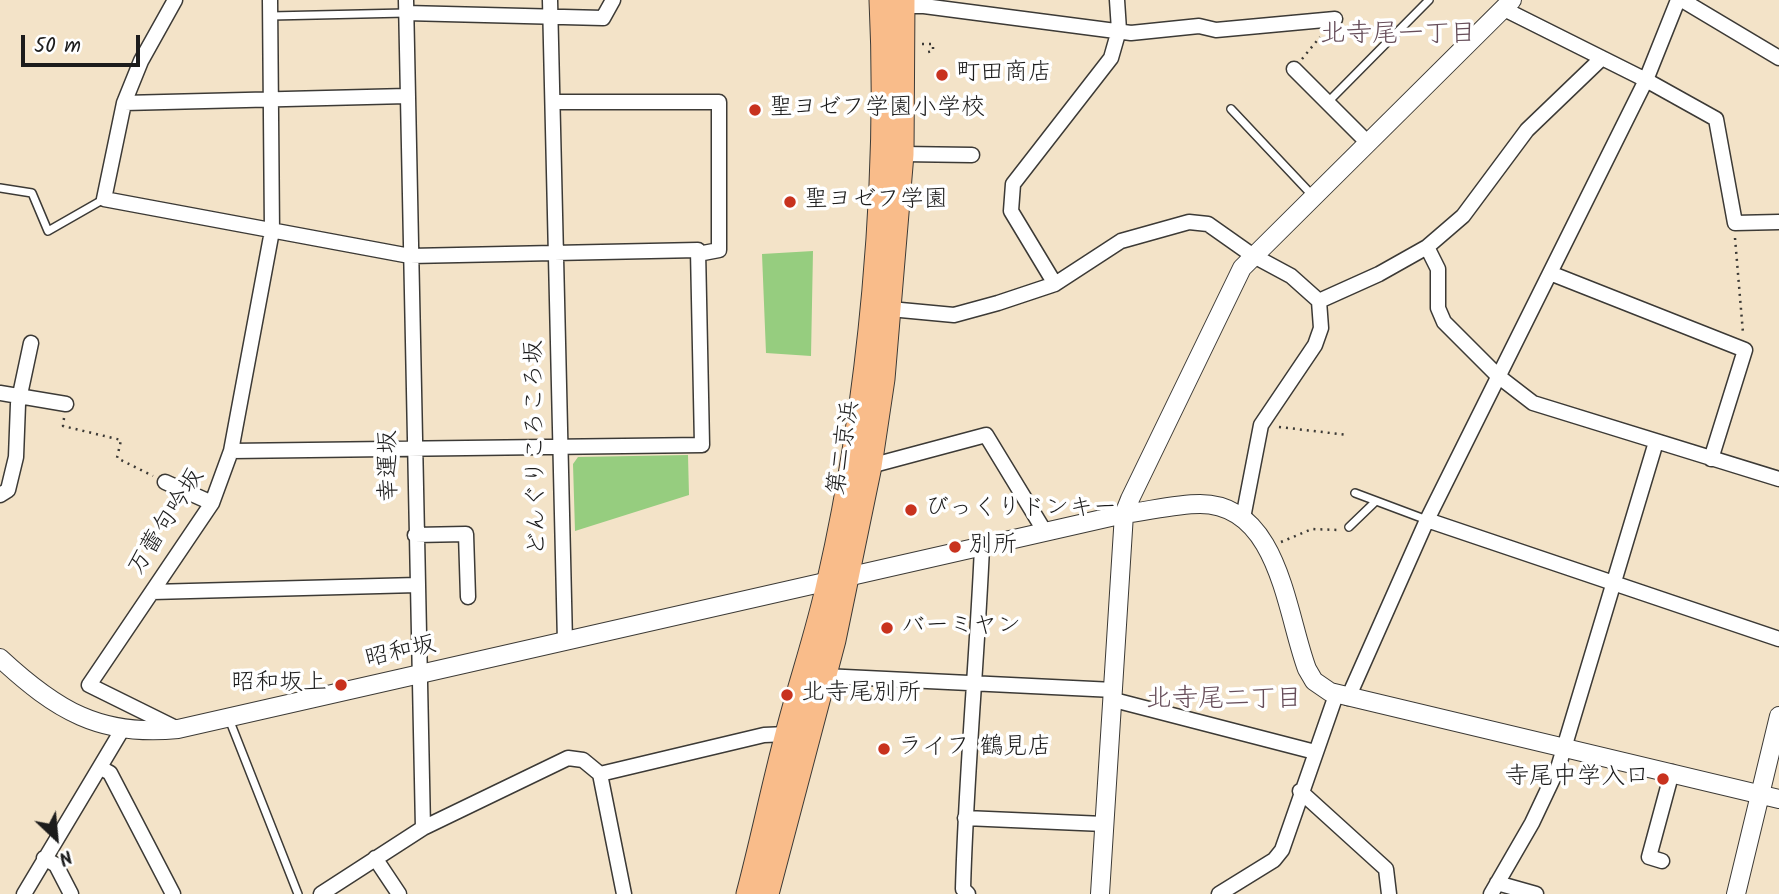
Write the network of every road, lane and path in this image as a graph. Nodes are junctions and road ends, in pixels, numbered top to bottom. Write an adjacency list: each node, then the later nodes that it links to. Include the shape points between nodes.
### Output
1 (175, 0): 25 (street)
2 (270, 0): 11 (street, 万蕾句吟坂)
3 (551, 0): 12 (street, どんぐりころころ坂)
4 (613, 0): 12 (street, via 603,18)
5 (1117, 0): 14 (street)
6 (1429, 0): 24 (lane)
7 (1680, 0): 18 (street); 20 (street)
8 (907, 2): 14 (street); 28 (highway, 第二京浜); 73 (highway, 第二京浜, via 881,159 867,345)
9 (1508, 5): 17 (street); 27 (street)
10 (406, 7): 11 (lane); 12 (street); 21 (street, 幸運坂)
11 (270, 16): 22 (street, 万蕾句吟坂)
12 (551, 16): 23 (street, どんぐりころころ坂)
13 (1335, 19): 14 (street, via 1216,30 1199,26 1131,33)
14 (1119, 30): 42 (street, via 1111,58 1013,184 1011,211)
15 (915, 44): 16 (path, via 933,44 933,51)
16 (924, 52)
17 (1602, 58): 20 (street); 36 (street, via 1527,130 1463,216)
18 (1779, 58)
19 (1294, 69): 24 (street)
20 (1646, 80): 34 (street, via 1716,118); 41 (street)
21 (407, 96): 22 (street); 40 (street, 幸運坂)
22 (271, 101): 25 (street); 35 (street, 万蕾句吟坂)
23 (553, 102): 37 (street, どんぐりころころ坂); 38 (street, via 719,102 719,250)
24 (1327, 102): 27 (street)
25 (124, 103): 32 (street)
26 (1231, 109): 31 (lane)
27 (1368, 142): 31 (street)
28 (902, 154): 29 (street); 44 (highway, 第二京浜)
29 (972, 155)
30 (0, 188): 32 (lane, via 32,194 48,231)
31 (1313, 196): 39 (street)
32 (104, 199): 35 (street)
33 (1779, 222): 34 (street)
34 (1735, 223): 46 (path)
35 (272, 231): 40 (street); 56 (street, 万蕾句吟坂)
36 (1427, 247): 43 (street); 47 (street, via 1438,269 1438,309 1444,322)
37 (556, 252): 38 (street, via 698,250); 40 (street); 54 (street, どんぐりころころ坂)
38 (698, 254): 54 (street, via 702,446)
39 (1252, 255): 42 (street, via 1208,224 1189,222 1121,241); 43 (street, via 1291,276); 65 (street)
40 (410, 256): 55 (street, 幸運坂)
41 (1550, 272): 46 (street); 47 (street)
42 (1055, 284): 44 (street, via 954,315)
43 (1319, 301): 51 (street, via 1321,328 1315,345)
44 (890, 309): 58 (highway, 第二京浜)
45 (31, 342): 49 (street)
46 (1745, 350): 57 (street)
47 (1498, 376): 53 (street, via 1533,403); 67 (street)
48 (0, 393): 49 (street)
49 (22, 396): 50 (street); 62 (street, via 16,457 8,490)
50 (66, 404): 60 (path, via 63,426 121,440 117,458)
51 (1261, 425): 52 (path); 66 (street)
52 (1348, 435)
53 (1657, 442): 57 (street); 74 (street)
54 (562, 446): 55 (street); 79 (street, どんぐりころころ坂)
55 (413, 448): 56 (street); 70 (street, 幸運坂)
56 (231, 451): 64 (street, 万蕾句吟坂)
57 (1711, 458): 59 (street)
58 (870, 466): 69 (street, via 986,435); 73 (highway, 第二京浜)
59 (1779, 479)
60 (165, 482): 64 (street)
61 (1355, 494): 63 (lane)
62 (0, 495)
63 (1375, 502): 67 (lane); 68 (lane)
64 (212, 503): 76 (street, 万蕾句吟坂)
65 (1124, 514): 66 (street, 昭和坂, via 1199,504); 69 (street, 昭和坂); 84 (street)
66 (1243, 518): 85 (street, via 1268,547 1310,675 1324,689)
67 (1427, 520): 74 (street); 85 (street)
68 (1349, 527): 71 (path, via 1340,531 1312,529)
69 (1045, 532): 72 (street, 昭和坂)
70 (415, 535): 75 (street, 幸運坂); 77 (street, via 466,534)
71 (1276, 544)
72 (982, 547): 73 (street, 昭和坂); 83 (street)
73 (839, 579): 79 (street, 昭和坂); 82 (highway, 第二京浜); 90 (highway, 第二京浜)
74 (1613, 581): 78 (street); 91 (street)
75 (416, 585): 76 (street); 81 (street, 幸運坂)
76 (152, 592): 88 (street, 万蕾句吟坂, via 89,685)
77 (468, 597)
78 (1779, 639)
79 (565, 642): 81 (street, 昭和坂)
80 (0, 658): 89 (street, 昭和坂, via 61,706)
81 (419, 676): 87 (street, 昭和坂); 101 (street, 幸運坂)
82 (824, 676): 83 (street); 114 (highway, 第二京浜)
83 (976, 684): 84 (street); 99 (street)
84 (1114, 695): 92 (street); 100 (street)
85 (1342, 696): 91 (street); 92 (street)
86 (1779, 716): 97 (street)
87 (229, 719): 88 (street, 昭和坂); 109 (lane)
88 (178, 729): 89 (street, 昭和坂)
89 (122, 730): 93 (street)
90 (787, 734): 95 (street, via 764,735); 113 (highway, 第二京浜)
91 (1563, 747): 94 (street); 105 (street, via 1543,801)
92 (1315, 752): 96 (street)
93 (101, 768): 102 (street); 108 (street, via 110,773)
94 (1672, 772): 97 (street); 104 (street, via 1649,857)
95 (600, 774): 101 (street, via 583,760 568,758); 112 (street)
96 (1300, 791): 117 (street, via 1282,850 1274,860); 118 (street, via 1385,869)
97 (1761, 792): 98 (street); 120 (street)
98 (1779, 799)
99 (965, 818): 100 (street); 115 (street, via 963,889)
100 (1104, 824): 116 (street)
101 (423, 828): 103 (street)
102 (44, 858): 106 (street); 107 (street, via 56,865)
103 (375, 858): 110 (street); 111 (street)
104 (1662, 860)
105 (1494, 888): 119 (street)
106 (24, 894)
107 (71, 894)
108 (173, 894)
109 (298, 894)
110 (321, 894)
111 (399, 894)
112 (624, 894)
113 (748, 894)
114 (767, 894)
115 (968, 894)
116 (1100, 894)
117 (1219, 894)
118 (1389, 894)
119 (1536, 894)
120 (1736, 894)

